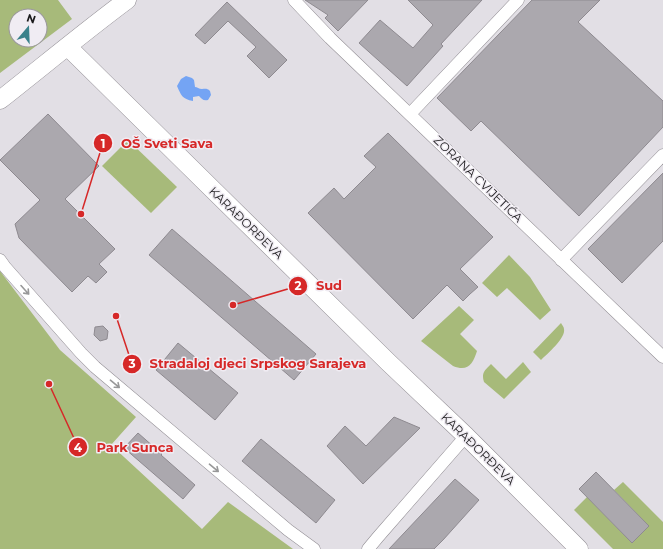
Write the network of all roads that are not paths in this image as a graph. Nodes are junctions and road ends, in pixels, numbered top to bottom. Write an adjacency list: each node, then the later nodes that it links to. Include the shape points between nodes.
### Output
1 (127, 0): 4 (street)
2 (294, 0): 6 (street, ZORANA CVIJETIĆA)
3 (518, 0): 6 (street)
4 (68, 46): 5 (street); 11 (street, KARAĐORĐEVA)
5 (0, 100)
6 (410, 114): 9 (street, ZORANA CVIJETIĆA)
7 (663, 155): 9 (street)
8 (0, 260): 12 (street, one-way to 12, via 95,367 288,530)
9 (562, 260): 10 (street, ZORANA CVIJETIĆA)
10 (663, 357)
11 (466, 436): 13 (street); 14 (street, KARAĐORĐEVA)
12 (314, 549)
13 (368, 549)
14 (579, 549)

